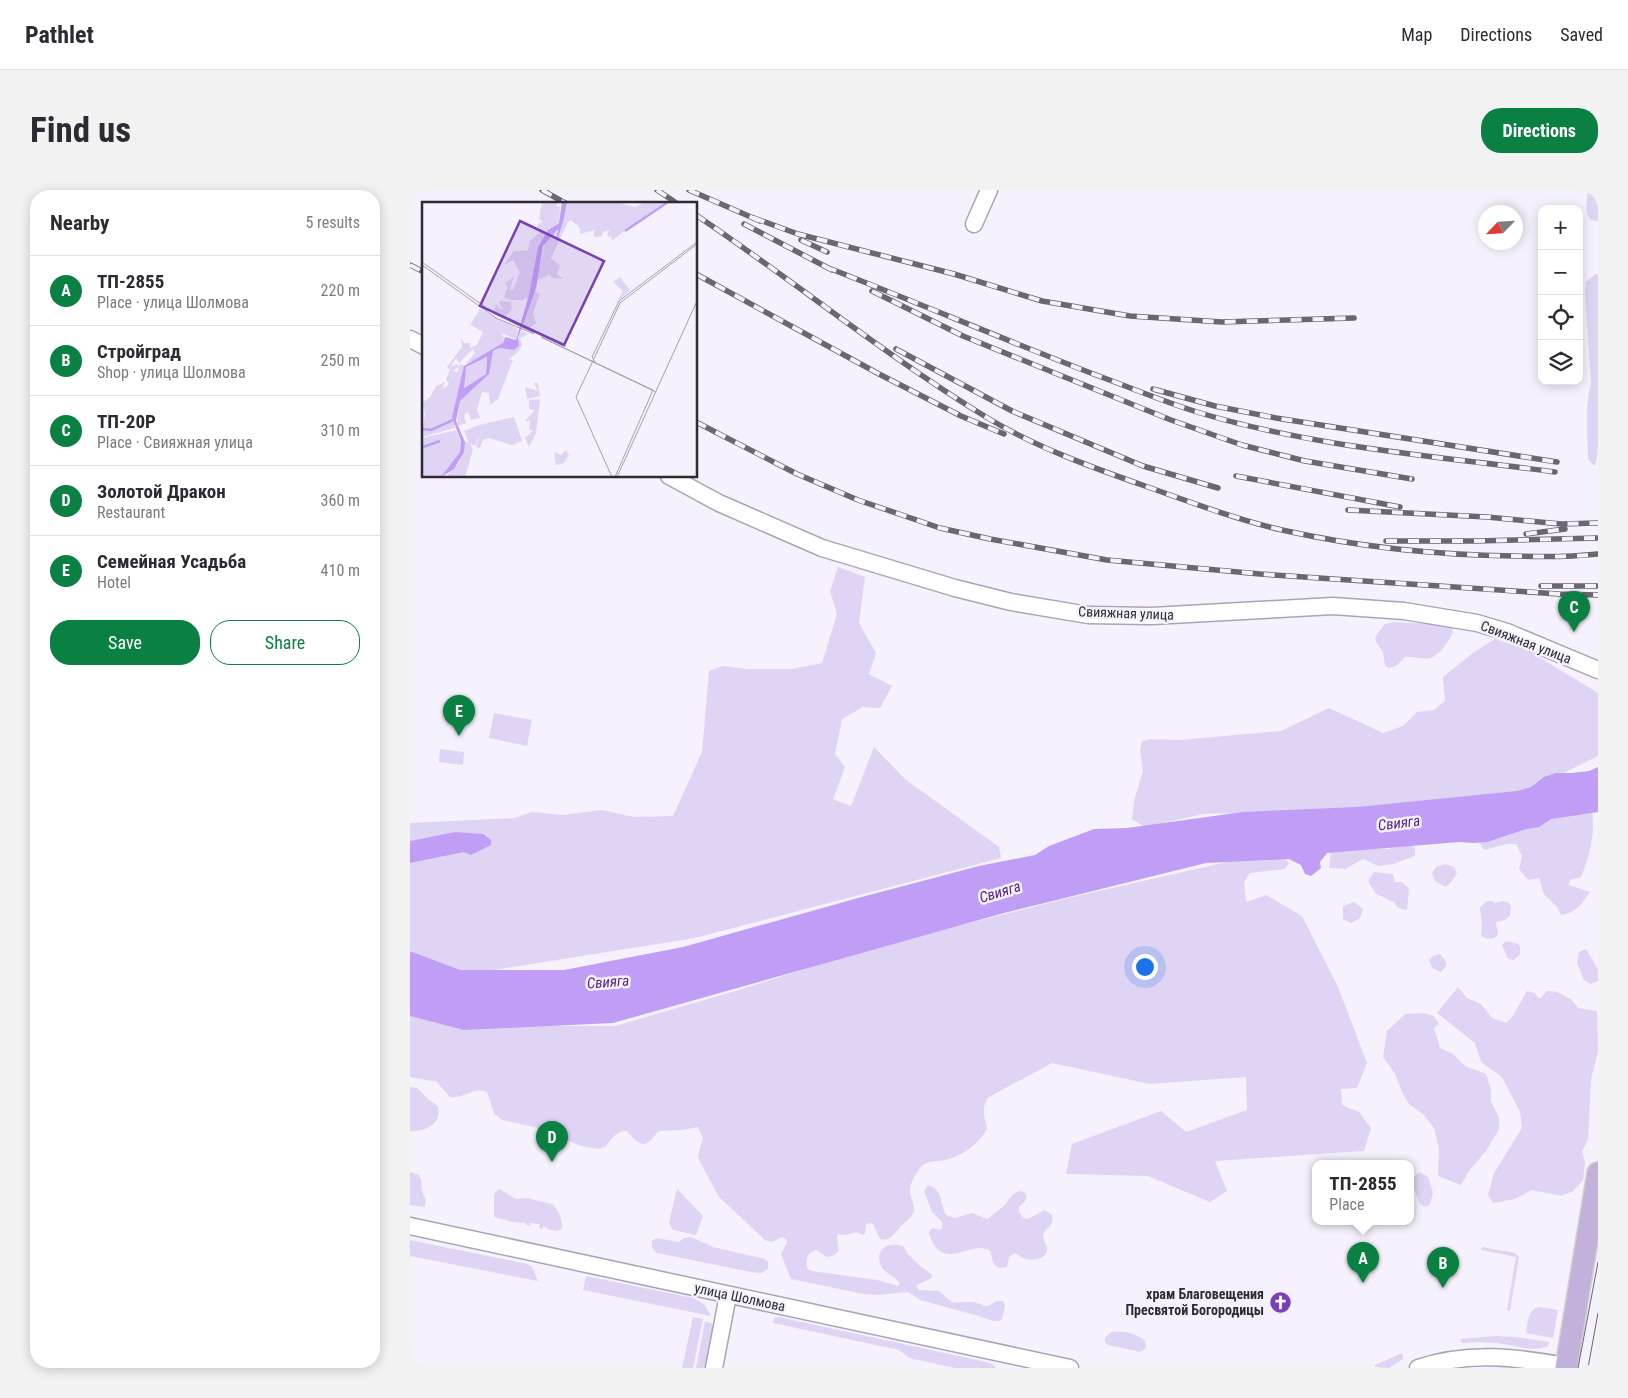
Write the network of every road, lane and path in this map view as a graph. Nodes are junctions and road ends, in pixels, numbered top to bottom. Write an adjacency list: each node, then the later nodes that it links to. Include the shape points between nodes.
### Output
1 (989, 190): 2 (street)
2 (974, 224)
3 (410, 339): 4 (street)
4 (422, 345)
5 (673, 478): 6 (street, Свияжная улица, via 719,503 822,548 1011,602 1088,615 1152,616 1333,606 1404,611 1477,623 1507,632)
6 (1598, 670)
7 (1598, 1173): 10 (main road)
8 (410, 1226): 9 (street, улица Шолмова)
9 (728, 1295): 11 (street); 12 (street, улица Шолмова)
10 (1570, 1367): 13 (street, via 1492,1356 1435,1362)
11 (714, 1368)
12 (1070, 1368)
13 (1418, 1368)

